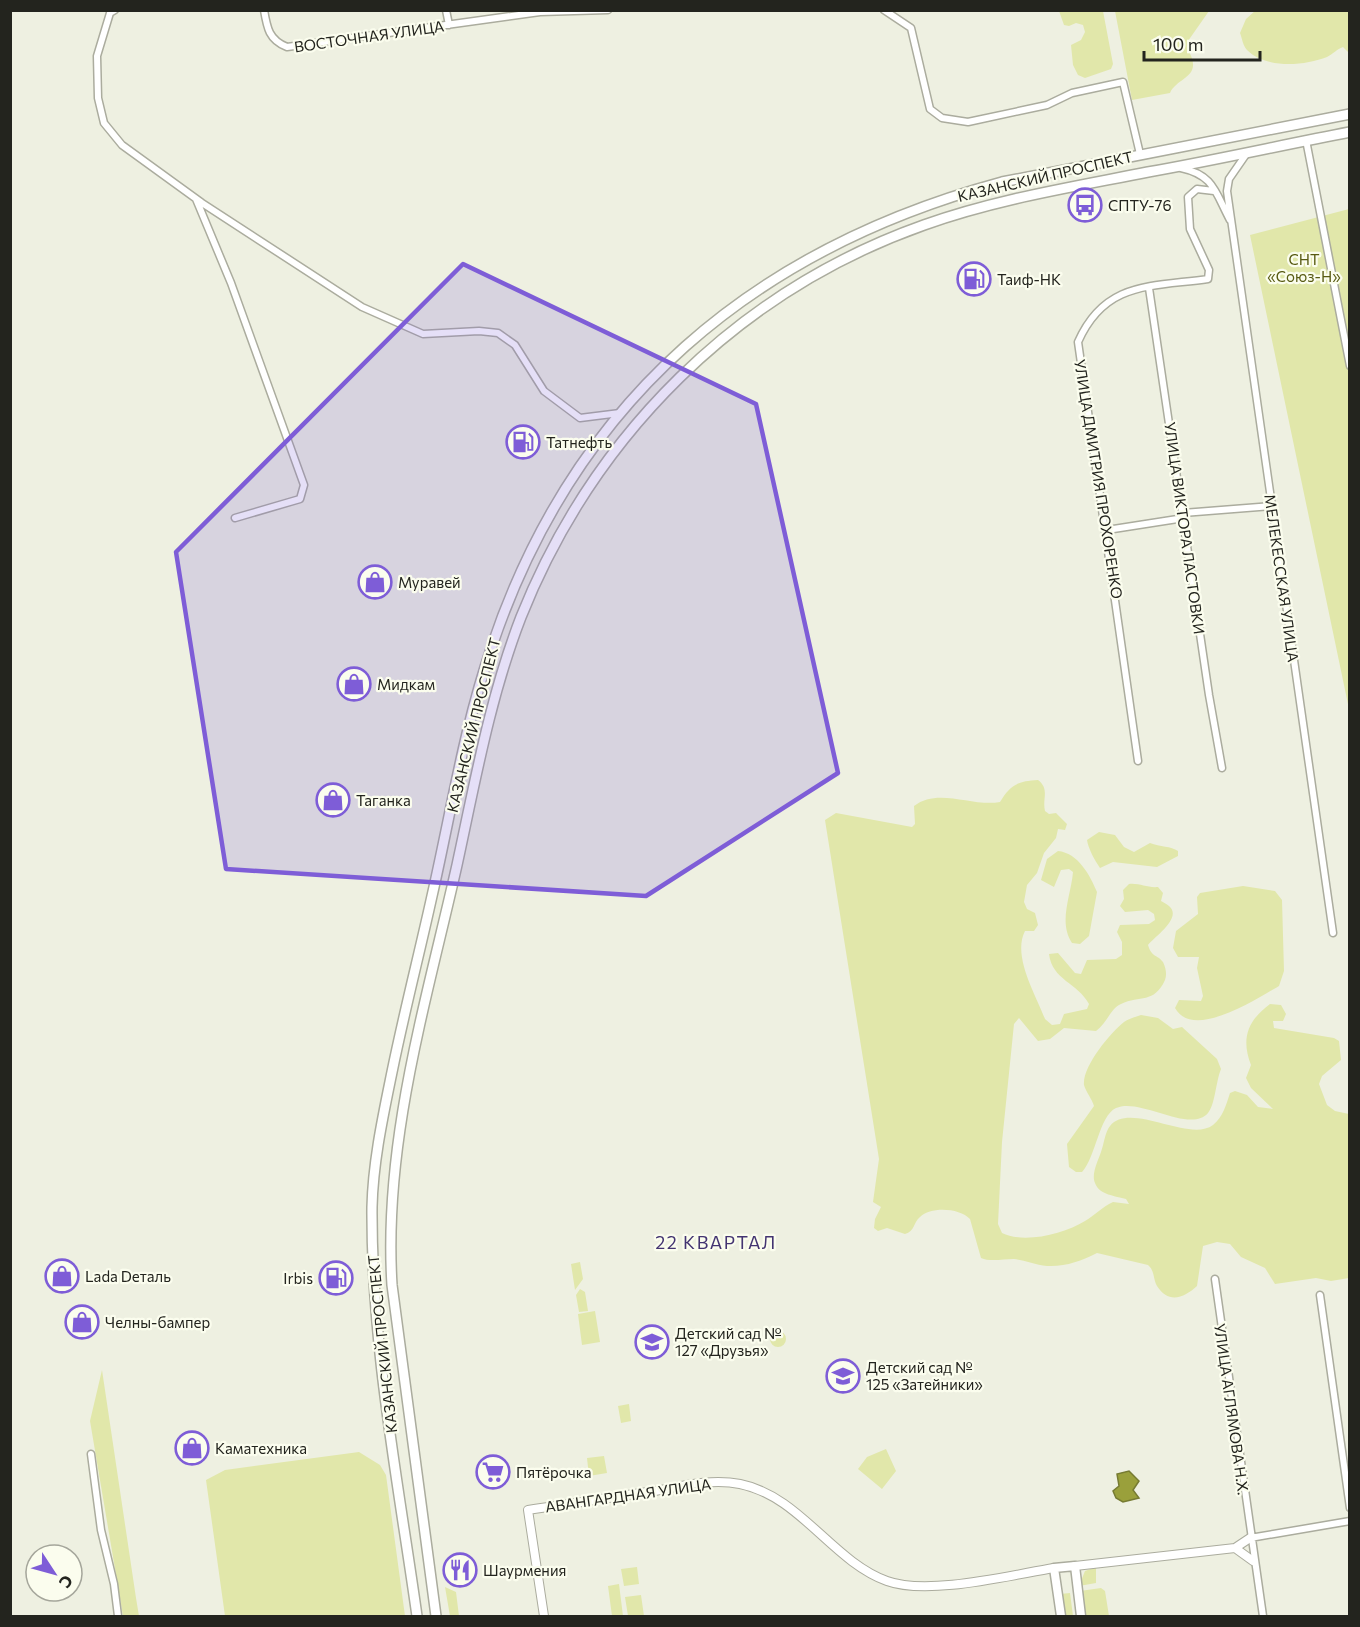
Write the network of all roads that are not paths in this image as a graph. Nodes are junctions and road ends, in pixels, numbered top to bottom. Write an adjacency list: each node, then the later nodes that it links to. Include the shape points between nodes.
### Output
1 (115, 10): 15 (street, via 110,13 98,56 98,98 104,123 122,145)
2 (264, 10): 7 (street, ВОСТОЧНАЯ УЛИЦА, via 267,30 275,43 287,47)
3 (446, 10): 7 (street)
4 (608, 10): 6 (street, ВОСТОЧНАЯ УЛИЦА)
5 (884, 10): 12 (street, via 911,28 930,109 942,118 968,122 1047,105 1072,93 1123,82)
6 (540, 11): 7 (street, ВОСТОЧНАЯ УЛИЦА)
7 (448, 25)
8 (1350, 114): 12 (main road, КАЗАНСКИЙ ПРОСПЕКТ)
9 (1350, 132): 10 (main road, КАЗАНСКИЙ ПРОСПЕКТ)
10 (1306, 140): 11 (main road, КАЗАНСКИЙ ПРОСПЕКТ); 18 (street)
11 (1247, 153): 13 (main road, КАЗАНСКИЙ ПРОСПЕКТ); 16 (street, МЕЛЕКЕССКАЯ УЛИЦА, via 1229,178)
12 (1140, 154): 19 (main road, КАЗАНСКИЙ ПРОСПЕКТ, via 957,194 830,246 757,289 717,320 654,375)
13 (1176, 167): 14 (street, via 1199,172); 27 (main road, КАЗАНСКИЙ ПРОСПЕКТ, via 1009,199 874,245 757,311 665,391 582,495 521,617 497,692)
14 (1214, 191): 16 (street); 17 (street, УЛИЦА ДМИТРИЯ ПРОХОРЕНКО, via 1197,189 1188,197 1190,229 1209,270 1208,279)
15 (196, 198): 19 (street, via 362,307 423,334 479,330 498,333 515,345 544,391 580,418); 22 (street, via 304,485 300,499)
16 (1232, 223): 20 (street, МЕЛЕКЕССКАЯ УЛИЦА)
17 (1149, 288): 21 (street, УЛИЦА ВИКТОРА ЛАСТОВКИ); 23 (street, УЛИЦА ДМИТРИЯ ПРОХОРЕНКО, via 1125,291 1105,305 1087,322 1078,342)
18 (1350, 366)
19 (621, 413): 26 (main road, КАЗАНСКИЙ ПРОСПЕКТ, via 559,498 505,609 466,741)
20 (1272, 506): 21 (street); 28 (street, МЕЛЕКЕССКАЯ УЛИЦА)
21 (1184, 516): 23 (street); 25 (street, УЛИЦА ВИКТОРА ЛАСТОВКИ)
22 (235, 518)
23 (1107, 530): 24 (street, УЛИЦА ДМИТРИЯ ПРОХОРЕНКО)
24 (1138, 761)
25 (1222, 768)
26 (432, 898): 27 (main road, via 435,909 440,910); 40 (main road, КАЗАНСКИЙ ПРОСПЕКТ, via 384,1112 372,1202 378,1327)
27 (448, 903): 41 (main road, КАЗАНСКИЙ ПРОСПЕКТ, via 402,1112 393,1166 390,1238 398,1339)
28 (1333, 933)
29 (1215, 1279): 34 (street, УЛИЦА АГЛЯМОВА Н.Х.)
30 (1320, 1295): 32 (street)
31 (91, 1454): 39 (street, via 100,1530)
32 (1350, 1508)
33 (1350, 1521): 34 (street)
34 (1250, 1538): 35 (street); 36 (street, УЛИЦА АГЛЯМОВА Н.Х.)
35 (1235, 1548): 36 (street); 37 (street)
36 (1253, 1561): 45 (street, УЛИЦА АГЛЯМОВА Н.Х.)
37 (1075, 1566): 38 (main road); 44 (main road)
38 (1054, 1568): 42 (street, АВАНГАРДНАЯ УЛИЦА, via 973,1581 896,1583 865,1569 761,1491 742,1484 707,1483 528,1510); 43 (main road)
39 (118, 1617)
40 (417, 1617)
41 (436, 1617)
42 (544, 1617)
43 (1061, 1617)
44 (1081, 1617)
45 (1263, 1617)

